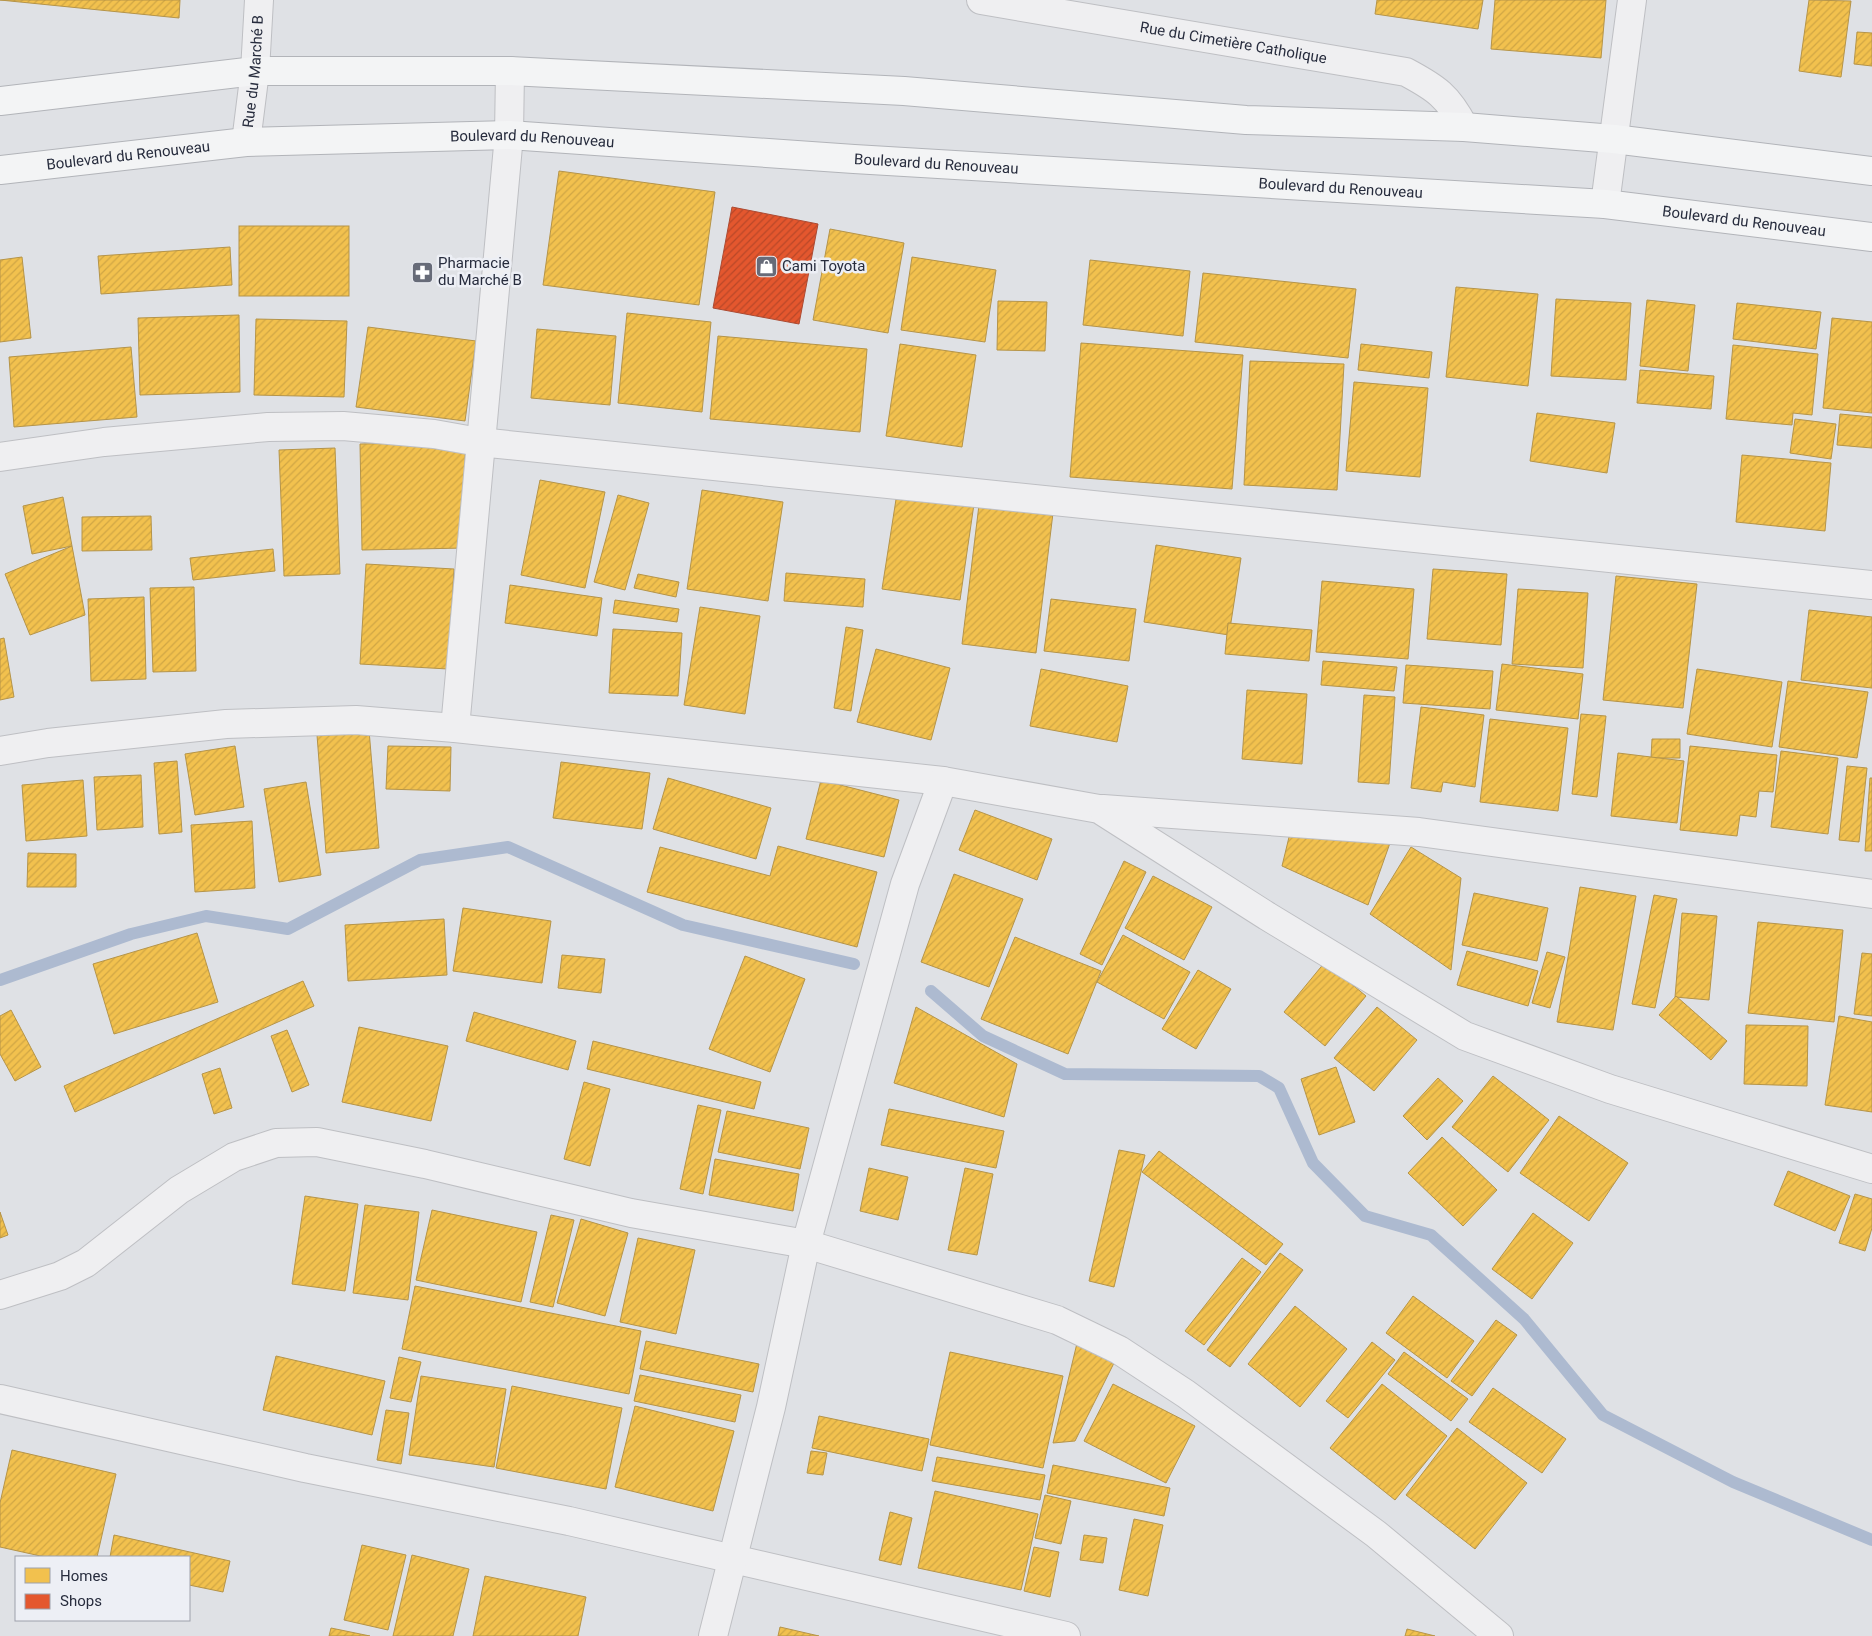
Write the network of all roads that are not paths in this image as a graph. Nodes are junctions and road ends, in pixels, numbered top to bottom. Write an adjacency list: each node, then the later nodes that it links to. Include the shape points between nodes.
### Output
1 (259, 0): 5 (street, Rue du Marché B)
2 (981, 0): 7 (street, Rue du Cimetière Catholique, via 1406,72 1434,87 1454,107)
3 (1632, 0): 9 (street)
4 (510, 70): 5 (highway); 7 (highway, via 904,90 1246,120); 8 (street)
5 (255, 71): 6 (highway); 10 (street, Rue du Marché B)
6 (0, 101)
7 (1464, 127): 9 (highway)
8 (509, 135): 10 (highway, Boulevard du Renouveau); 13 (highway, Boulevard du Renouveau, via 844,159); 15 (street)
9 (1614, 139): 12 (highway); 13 (street)
10 (246, 142): 11 (highway, Boulevard du Renouveau)
11 (0, 170)
12 (1872, 171)
13 (1605, 204): 14 (highway, Boulevard du Renouveau)
14 (1872, 237)
15 (479, 442): 16 (street, via 434,434 343,426 268,427 104,442); 17 (street); 18 (street)
16 (0, 456)
17 (1872, 585)
18 (455, 728): 19 (street, via 356,720 226,724); 20 (street)
19 (0, 751)
20 (943, 782): 21 (street); 24 (street, via 905,884)
21 (1099, 809): 22 (street, via 1419,832); 23 (street, via 1465,1036 1610,1089)
22 (1872, 894)
23 (1872, 1169)
24 (806, 1244): 25 (street, via 631,1213 317,1142 276,1143 234,1157 178,1190 86,1263 60,1276); 27 (street, via 771,1407); 30 (street, via 1057,1320 1120,1350 1186,1394 1376,1534)
25 (0, 1296)
26 (0, 1398): 27 (street, via 306,1468 569,1520)
27 (731, 1558): 28 (street); 29 (street)
28 (713, 1636)
29 (1066, 1636)
30 (1499, 1636)

